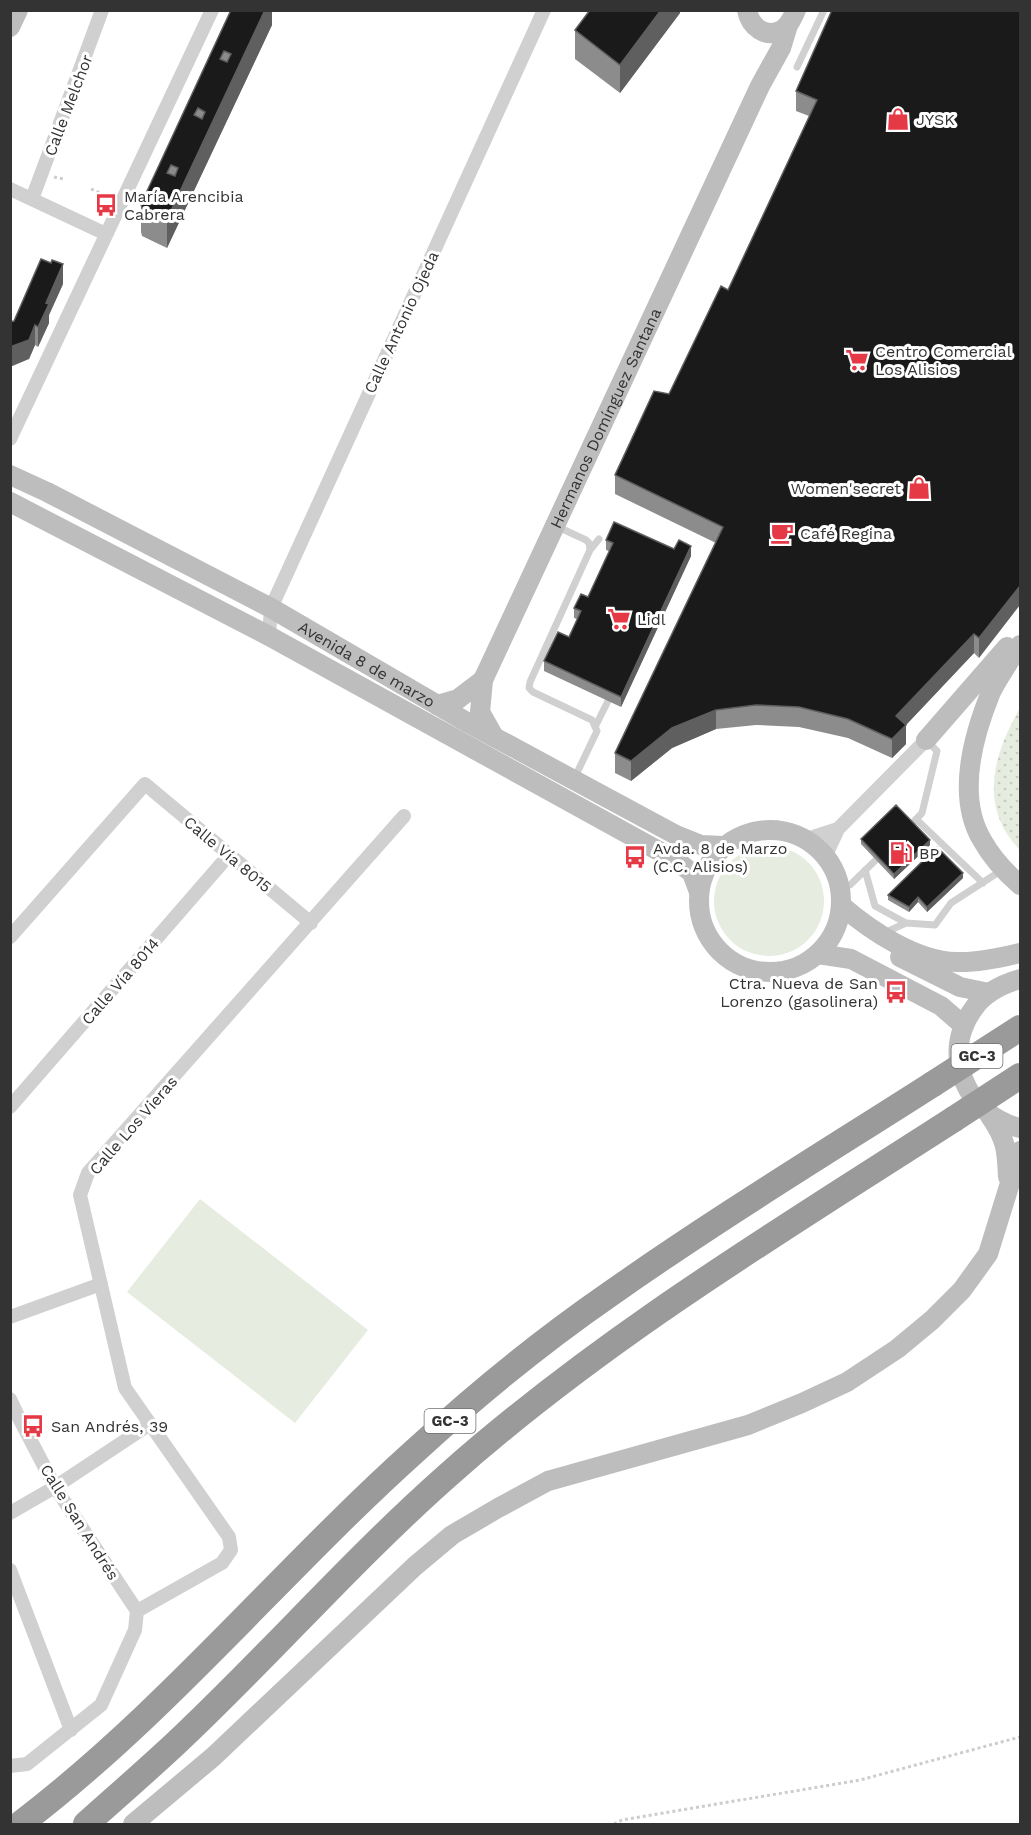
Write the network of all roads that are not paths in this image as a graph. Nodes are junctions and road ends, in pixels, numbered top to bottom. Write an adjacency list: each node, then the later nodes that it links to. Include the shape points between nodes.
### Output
1 (18, 10): 8 (street)
2 (102, 10): 13 (street, Calle Melchor)
3 (212, 10): 14 (street)
4 (544, 10): 23 (street, Calle Antonio Ojeda)
5 (747, 10): 9 (street, via 749,20)
6 (824, 10): 10 (lane)
7 (793, 15): 9 (street, via 776,32); 11 (street)
8 (10, 27)
9 (761, 31): 11 (street, via 765,55)
10 (797, 67)
11 (760, 87): 18 (street, Hermanos Domínguez Santana)
12 (10, 189): 13 (street)
13 (32, 199): 14 (street)
14 (106, 234): 15 (street)
15 (10, 439)
16 (10, 475): 23 (street, Avenida 8 de marzo)
17 (10, 502): 25 (street, Avenida 8 de marzo)
18 (556, 526): 20 (lane); 27 (street, Hermanos Domínguez Santana)
19 (599, 539): 20 (lane); 21 (lane); 22 (lane)
20 (586, 540): 22 (lane)
21 (610, 543)
22 (590, 550): 30 (lane, via 529,688 592,720)
23 (271, 608): 25 (street, Calle Antonio Ojeda); 29 (street, Avenida 8 de marzo)
24 (1020, 633): 32 (street)
25 (269, 636): 47 (street, Avenida 8 de marzo, via 677,861 692,873)
26 (1020, 645): 44 (street, via 992,691 979,727 969,777 974,822)
27 (483, 680): 29 (street, Hermanos Domínguez Santana, via 458,699); 31 (street, Hermanos Domínguez Santana, via 480,712)
28 (608, 701): 30 (lane)
29 (437, 705): 31 (street, Avenida 8 de marzo)
30 (595, 727): 33 (lane, via 597,731)
31 (494, 737): 33 (street, Avenida 8 de marzo)
32 (926, 740): 35 (lane, via 938,751 922,813); 36 (street)
33 (573, 779): 39 (street, Avenida 8 de marzo, via 676,835 701,845)
34 (404, 816): 49 (street, Calle Los Vieras)
35 (916, 819): 37 (lane); 45 (lane)
36 (838, 829): 38 (street); 42 (street)
37 (902, 834)
38 (807, 838): 39 (street, via 786,830 764,829 742,834); 42 (street)
39 (723, 846): 47 (street, via 711,859)
40 (887, 848): 43 (lane)
41 (229, 855): 49 (street, Calle Vía 8015); 52 (street, Calle Vía 8015, via 145,784); 60 (street, Calle Vía 8014)
42 (826, 855): 48 (street, via 836,871)
43 (865, 870): 48 (lane, via 850,885); 50 (lane, via 875,906)
44 (1002, 870): 45 (lane); 46 (street)
45 (983, 883): 50 (lane, via 951,903 935,925)
46 (1020, 885)
47 (699, 892): 54 (street, via 700,917 709,940 726,958 748,969 773,973 797,967)
48 (841, 903): 51 (street); 54 (street, via 832,936); 56 (street, via 858,932 880,948 960,987)
49 (311, 923): 65 (street, Calle Los Vieras, via 88,1173 80,1195)
50 (906, 923): 51 (lane)
51 (879, 935): 53 (street, via 920,954 955,962 994,960)
52 (10, 937)
53 (1020, 953)
54 (818, 954): 57 (street, via 851,959 941,1005)
55 (1020, 979): 56 (street)
56 (988, 993): 57 (street)
57 (964, 1026): 61 (street, via 958,1050 961,1075 972,1098)
58 (1020, 1028): 75 (highway, GC-3, bridge, via 714,1224 609,1295 507,1372 407,1458 143,1719)
59 (1020, 1076): 76 (highway, GC-3, bridge, via 638,1325 539,1399 446,1477 175,1744)
60 (10, 1107)
61 (990, 1116): 62 (street); 64 (street, via 1002,1134)
62 (1020, 1128)
63 (1020, 1150): 64 (street)
64 (1009, 1185): 77 (street, via 988,1254 962,1290 897,1349 847,1382 802,1403 748,1425 548,1481 452,1535 213,1757)
65 (101, 1284): 66 (street); 68 (street, Calle Los Vieras, via 125,1388)
66 (10, 1317)
67 (10, 1398): 69 (street, Calle San Andrés)
68 (150, 1424): 69 (street); 72 (street, Calle Los Vieras, via 229,1537 231,1550 222,1563)
69 (55, 1487): 70 (street); 72 (street, Calle San Andrés)
70 (10, 1513)
71 (10, 1570): 73 (street)
72 (137, 1611): 73 (street, via 135,1630 101,1705)
73 (71, 1730): 74 (street, via 27,1764)
74 (10, 1766)
75 (20, 1824)
76 (86, 1824)
77 (133, 1824)

